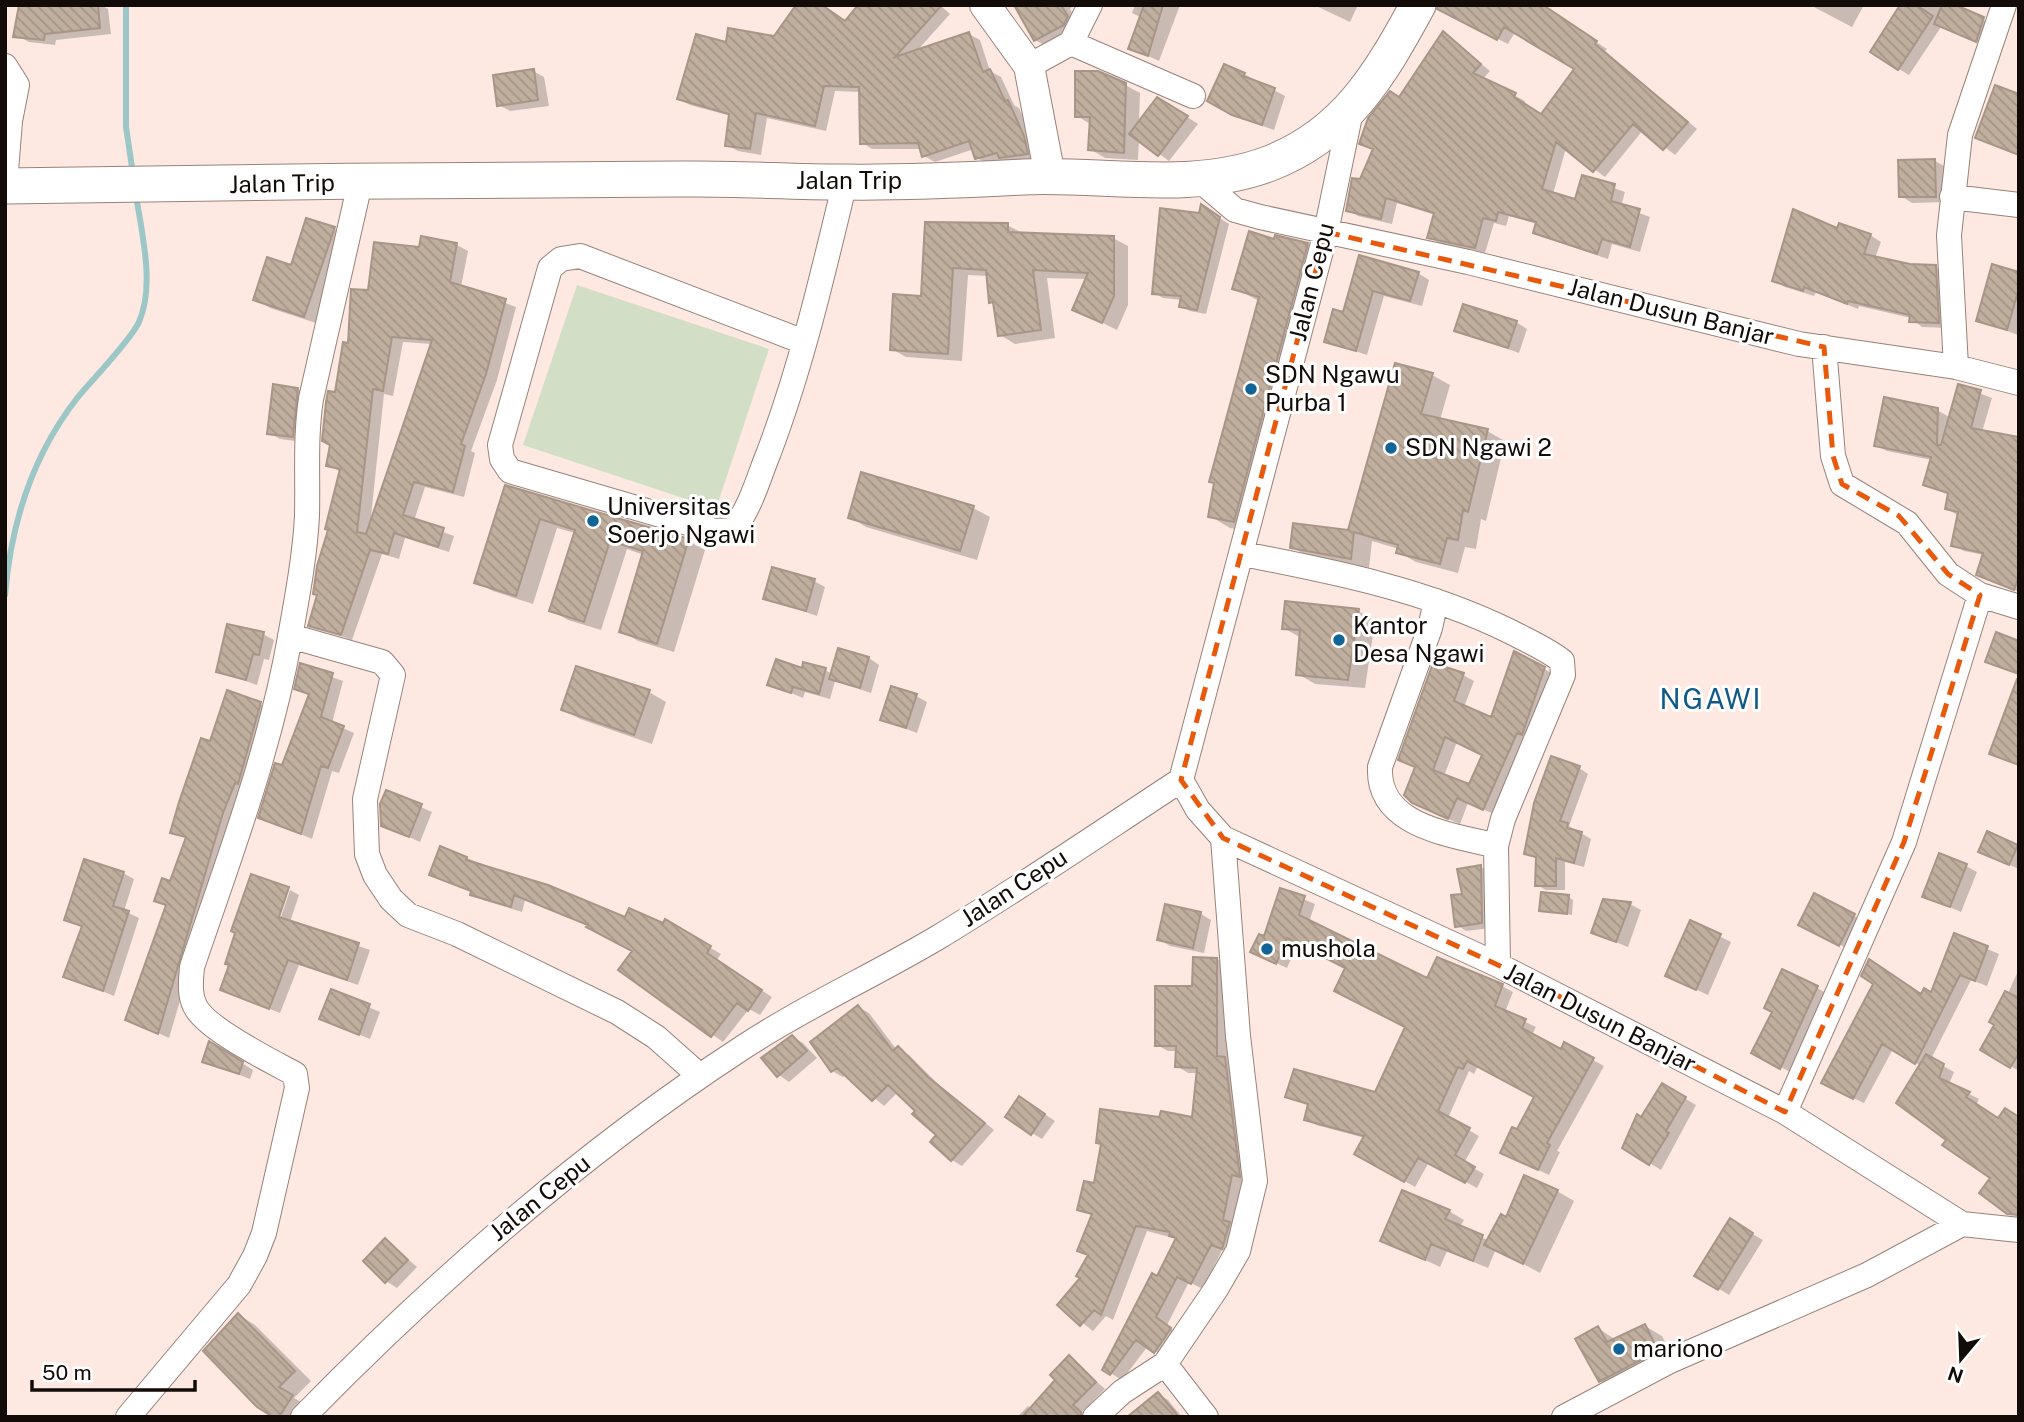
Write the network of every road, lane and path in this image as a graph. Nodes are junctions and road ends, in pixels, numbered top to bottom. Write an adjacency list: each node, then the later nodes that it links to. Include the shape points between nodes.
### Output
1 (985, 5): 7 (main road)
2 (1090, 5): 5 (street)
3 (1418, 5): 9 (highway, Jalan Trip)
4 (2004, 5): 15 (street, via 1960,135)
5 (1071, 43): 7 (street); 8 (street)
6 (5, 66): 14 (street, via 17,85)
7 (1029, 66): 10 (main road)
8 (1194, 96)
9 (1352, 111): 11 (highway, Jalan Trip, via 1310,145 1269,164); 17 (street, Jalan Cepu)
10 (1050, 176): 11 (highway, Jalan Trip, via 1150,181); 12 (highway, Jalan Trip)
11 (1196, 177): 17 (street, Jalan Dusun Banjar, via 1235,210)
12 (845, 182): 13 (highway, Jalan Trip); 18 (street)
13 (360, 183): 14 (highway, Jalan Trip); 26 (street, via 307,422 307,518)
14 (5, 185)
15 (1952, 197): 16 (street); 20 (street, via 1949,236)
16 (2019, 205)
17 (1325, 232): 19 (street, Jalan Dusun Banjar); 22 (street, Jalan Cepu)
18 (804, 342): 18 (street, via 746,513 733,530 715,531 510,471 502,459 500,445 507,414 550,268 561,259 580,256)
19 (1824, 347): 20 (street, Jalan Dusun Banjar); 23 (street, via 1833,456 1842,484 1899,516 1948,575)
20 (1956, 367): 21 (street, Jalan Dusun Banjar)
21 (2019, 383)
22 (1243, 554): 24 (street, via 1353,576); 27 (street, Jalan Cepu)
23 (1980, 595): 25 (street); 32 (street, via 1904,842)
24 (1436, 601): 29 (street, via 1380,767 1379,783 1388,804 1421,826); 29 (street, via 1479,617 1562,661 1563,675)
25 (2019, 607)
26 (290, 636): 31 (street, via 382,662 393,675 365,799 367,854 391,899 408,915 617,1012 656,1037); 36 (street, via 254,788 191,967 190,988 195,1007 234,1040 295,1074 297,1088 255,1256 239,1285)
27 (1181, 780): 28 (street, via 1198,810); 31 (street, Jalan Cepu, via 936,938 743,1046)
28 (1223, 838): 30 (street, Jalan Dusun Banjar); 35 (street, via 1238,1037 1255,1181 1238,1251)
29 (1496, 846): 30 (street)
30 (1498, 965): 32 (street, Jalan Dusun Banjar)
31 (700, 1076): 37 (street, Jalan Cepu, via 503,1226 415,1305)
32 (1785, 1112): 33 (street, Jalan Dusun Banjar)
33 (1962, 1224): 34 (street, Jalan Dusun Banjar); 40 (street, via 1867,1275 1670,1361)
34 (2019, 1230)
35 (1165, 1364): 38 (street, via 1122,1392); 39 (street)
36 (128, 1417)
37 (303, 1417)
38 (1095, 1417)
39 (1206, 1417)
40 (1564, 1417)

